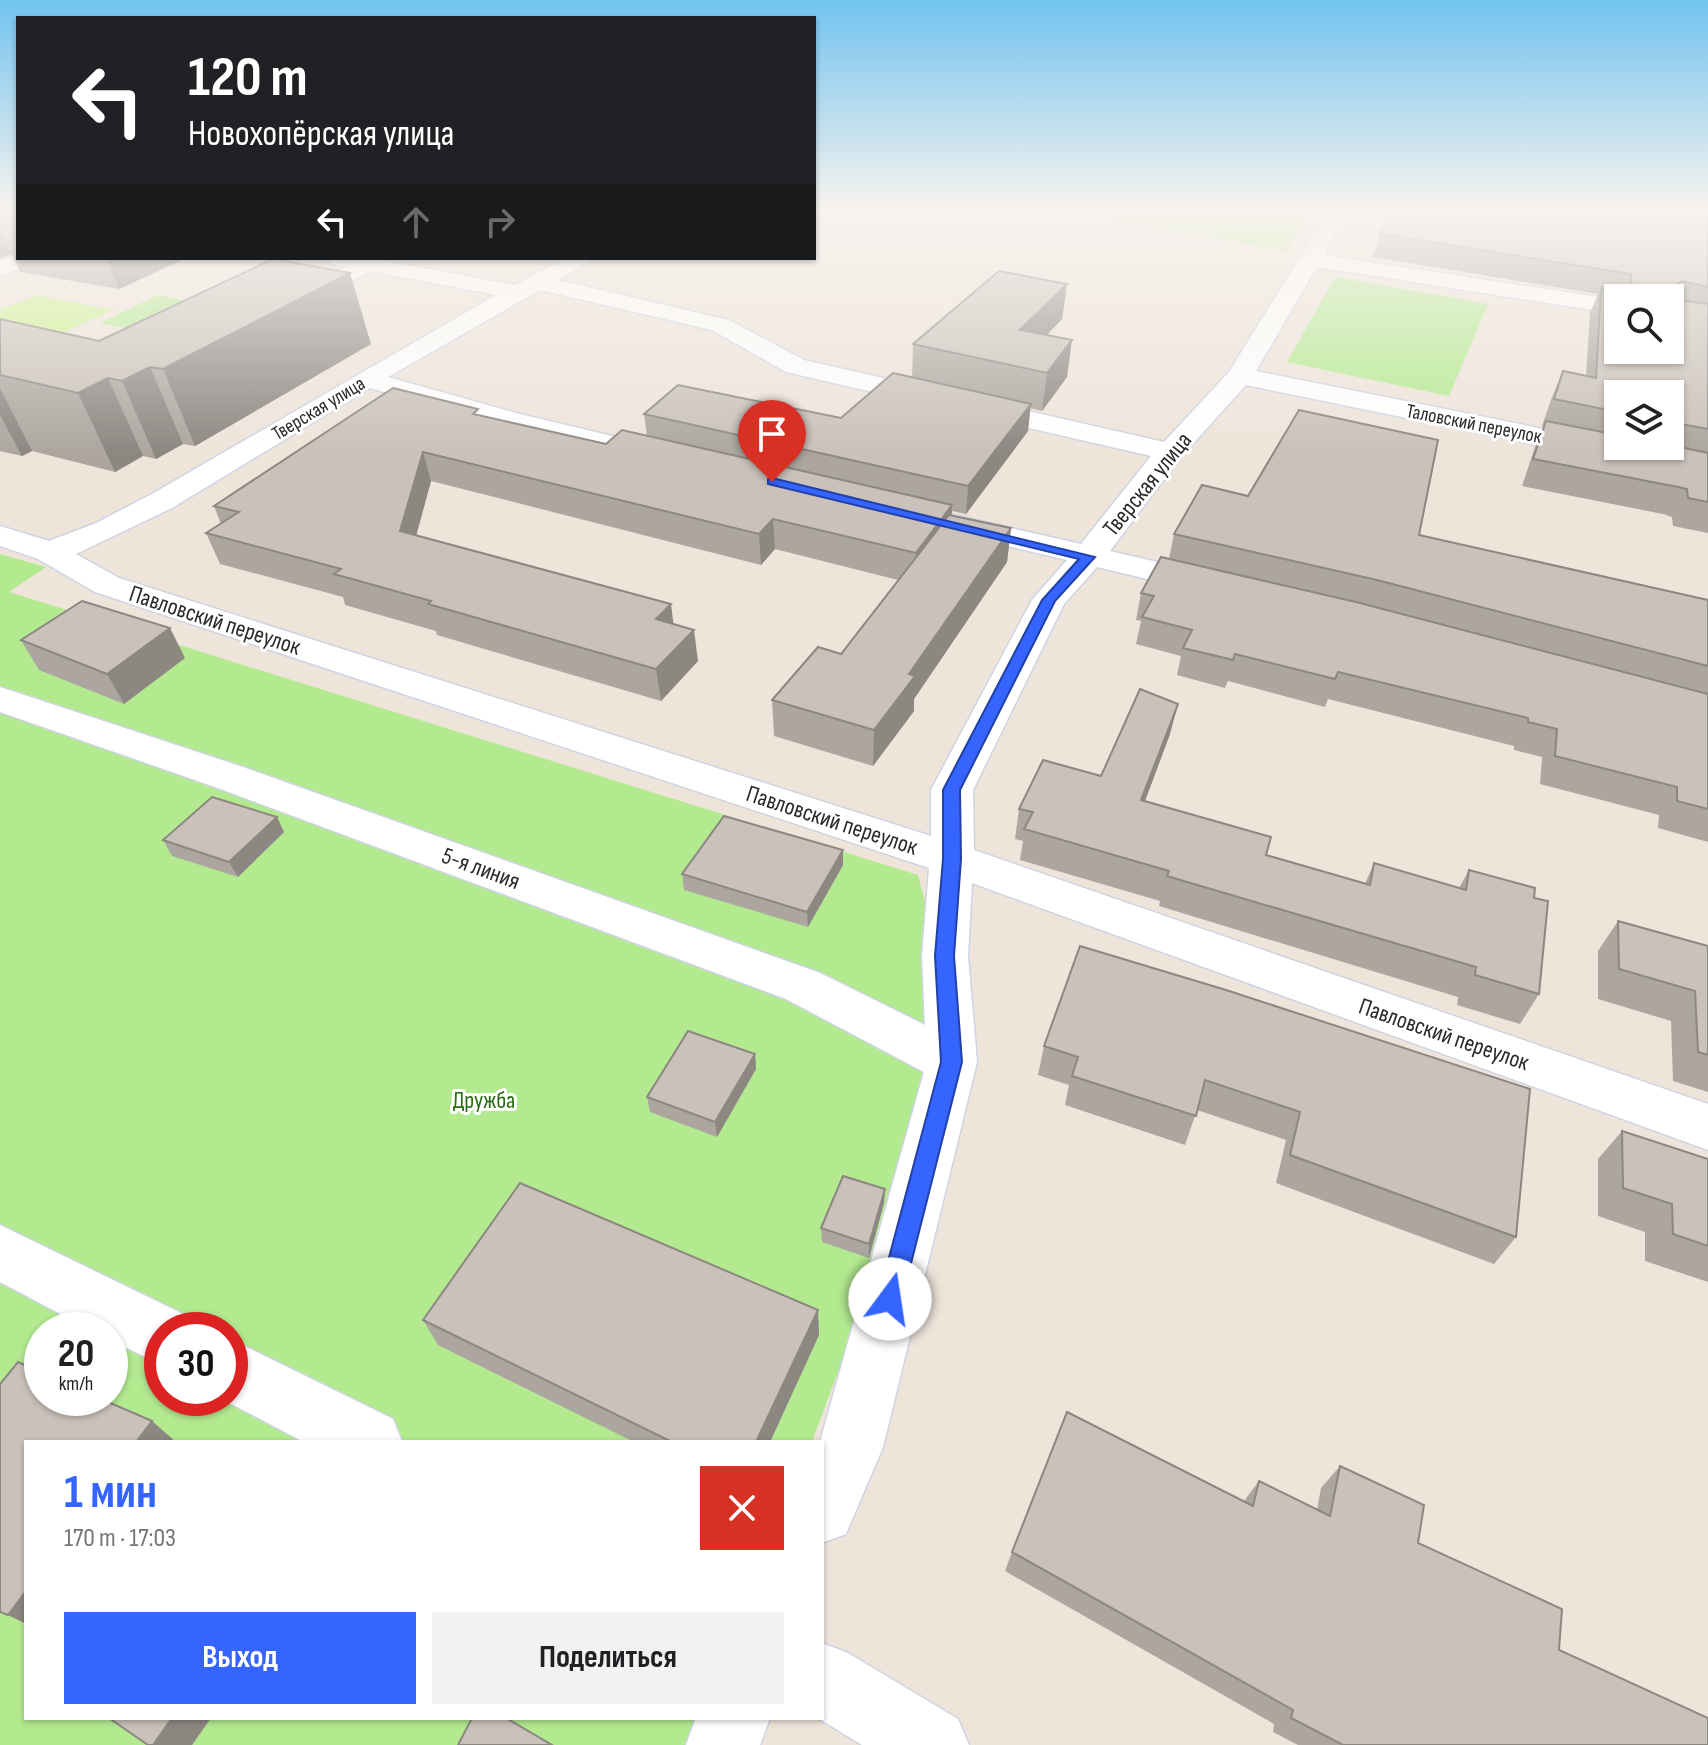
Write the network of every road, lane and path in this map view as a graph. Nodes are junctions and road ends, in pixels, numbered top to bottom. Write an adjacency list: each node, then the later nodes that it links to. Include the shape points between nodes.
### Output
1 (317, 290): 7 (street)
2 (520, 290): 9 (street, Тверская улица)
3 (544, 290): 10 (street, via 720,325 795,366)
4 (1290, 290): 8 (street, Тверская улица)
5 (1511, 290): 6 (street)
6 (1604, 305)
7 (274, 313)
8 (1240, 376): 10 (street, Тверская улица); 12 (street, Таловский переулок)
9 (366, 379): 11 (street, via 513,421); 15 (street, Тверская улица, via 138,515)
10 (1170, 452): 16 (street, Тверская улица)
11 (697, 464)
12 (1708, 471)
13 (923, 517): 16 (street)
14 (0, 536): 15 (street, Павловский переулок)
15 (50, 552): 19 (street, Павловский переулок, via 107,585)
16 (1088, 557): 17 (street); 19 (street, Тверская улица, via 1049,600 952,790)
17 (1236, 590)
18 (0, 699): 20 (street, 5-я линия, via 803,986)
19 (952, 859): 20 (street, Тверская улица, via 945,956); 21 (street, Павловский переулок)
20 (952, 1062): 26 (street, Тверская улица, via 851,1447)
21 (1708, 1127)
22 (0, 1252): 23 (street)
23 (144, 1326)
24 (248, 1379): 25 (street)
25 (366, 1440)
26 (824, 1506)
27 (824, 1680): 30 (street)
28 (732, 1720): 29 (street)
29 (723, 1745)
30 (932, 1745)

